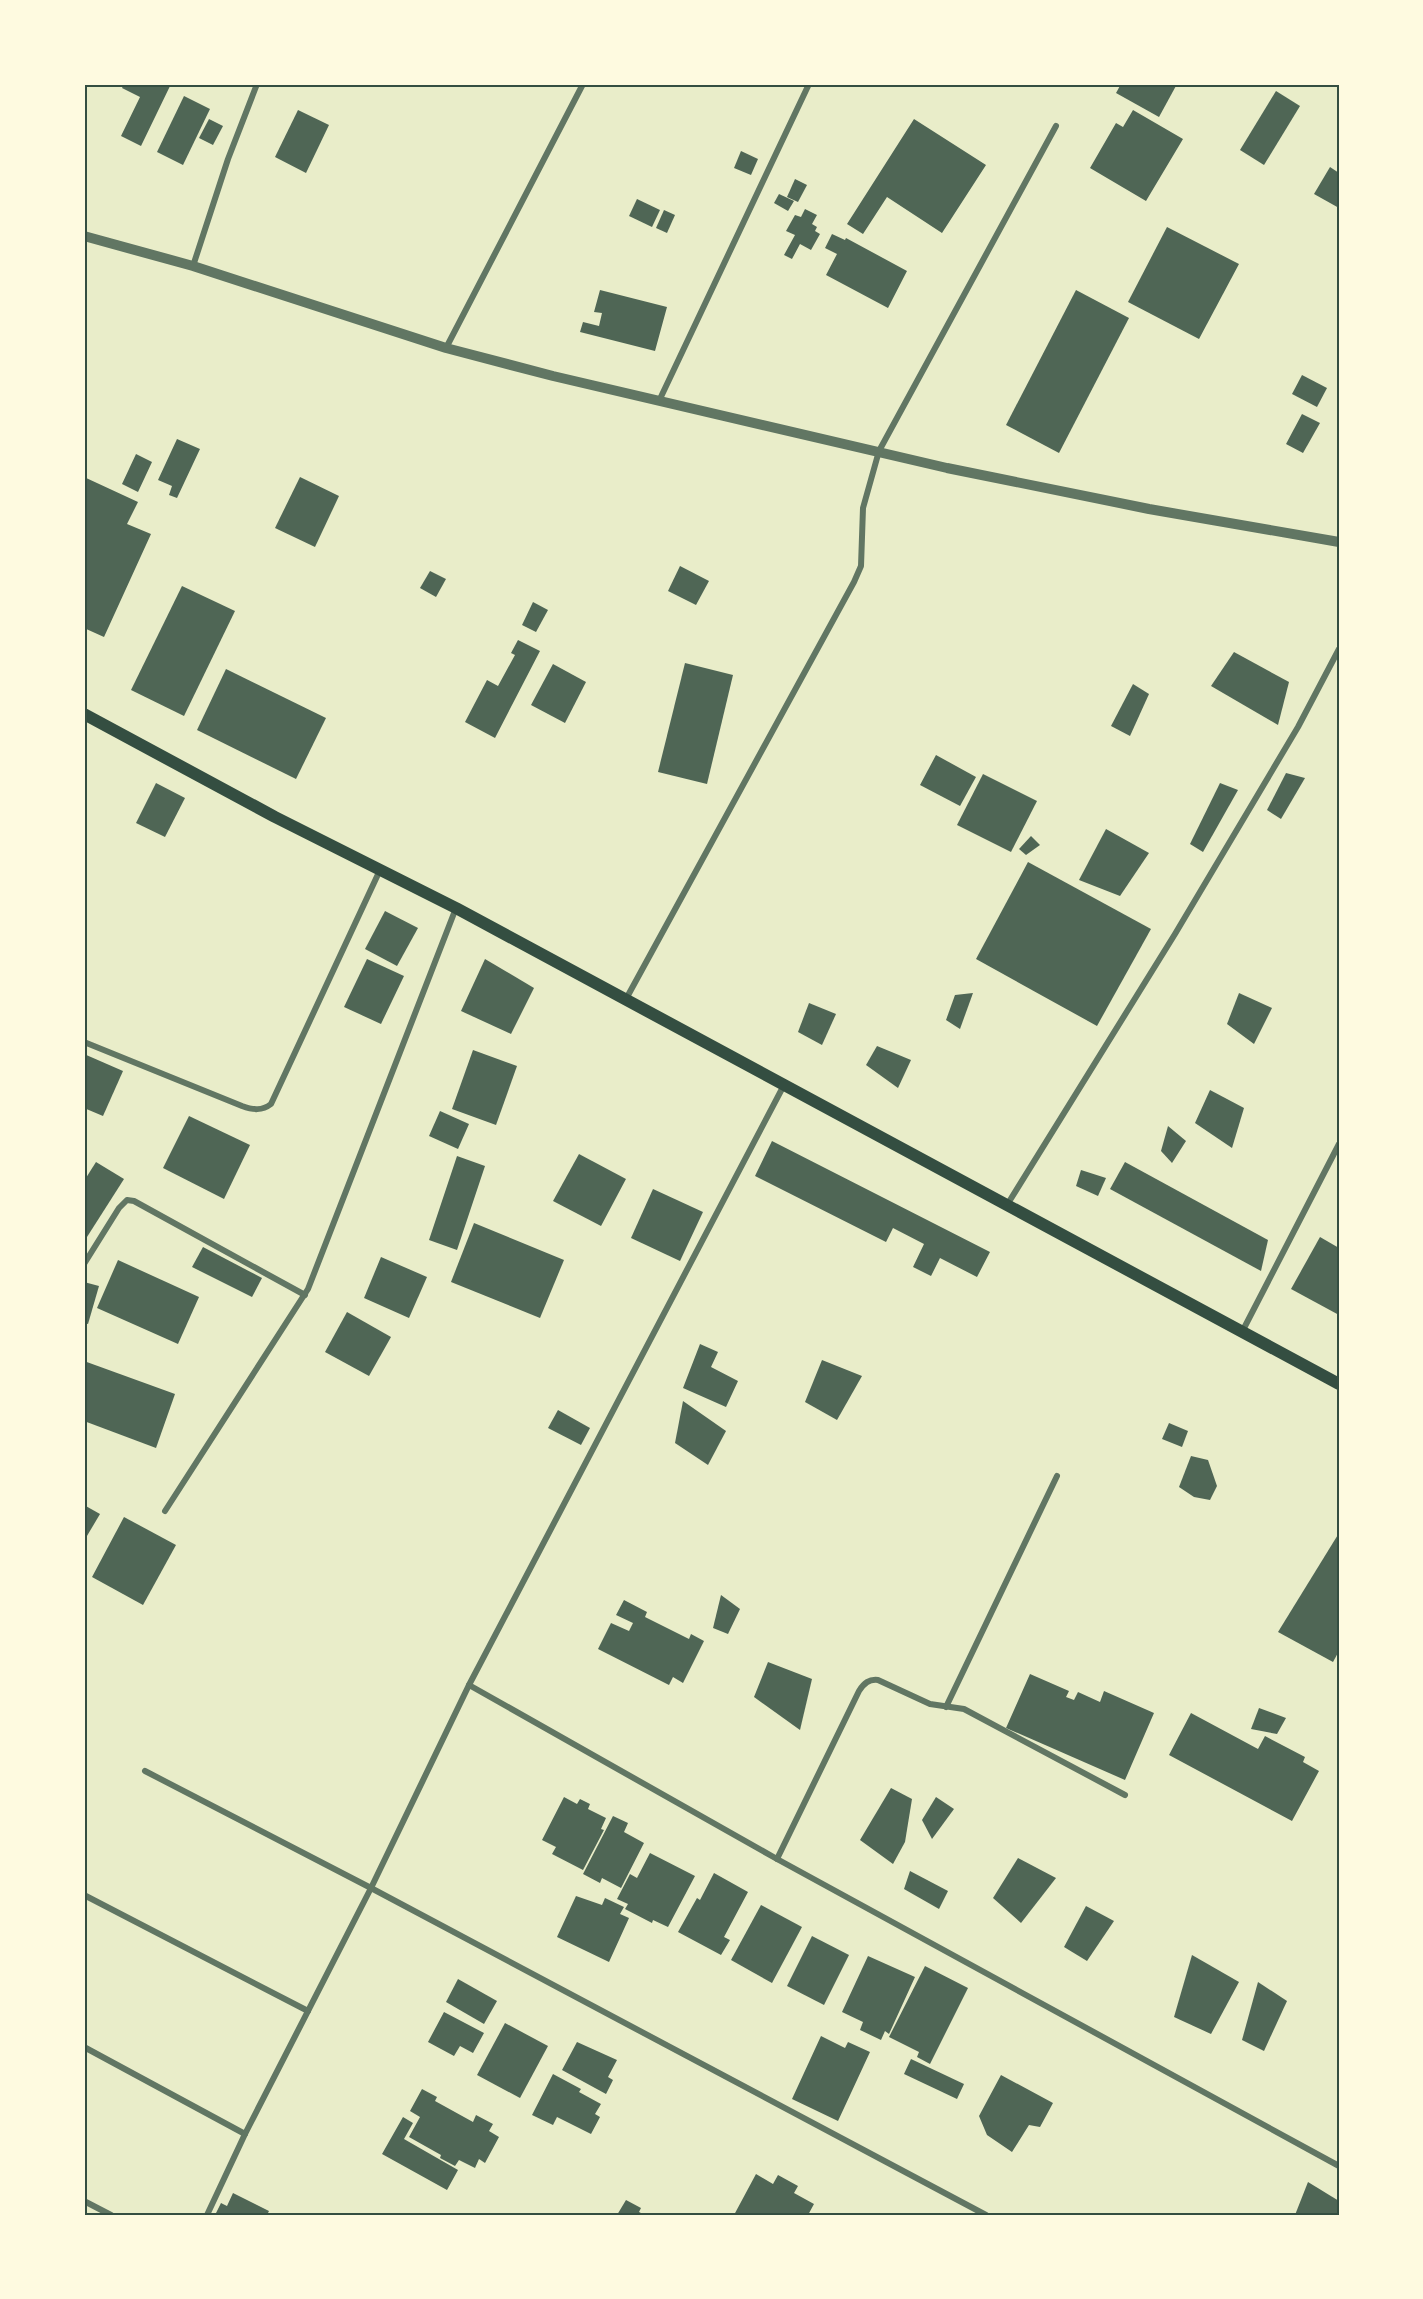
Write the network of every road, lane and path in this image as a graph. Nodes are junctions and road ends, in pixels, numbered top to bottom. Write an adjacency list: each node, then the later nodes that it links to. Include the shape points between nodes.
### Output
1 (257, 84): 6 (street)
2 (584, 84): 7 (street)
3 (809, 84): 8 (street)
4 (1056, 126): 9 (street)
5 (84, 236): 6 (street)
6 (193, 266): 7 (street)
7 (446, 348): 8 (street)
8 (659, 402): 9 (street)
9 (879, 451): 10 (street, via 1149,509); 15 (street, via 863,508 861,566 854,582)
10 (1339, 542)
11 (1339, 649): 19 (street, via 1298,727)
12 (84, 714): 13 (main road)
13 (380, 870): 14 (main road); 16 (street, via 267,1107 242,1107)
14 (456, 908): 15 (main road); 21 (street)
15 (626, 1000): 17 (main road)
16 (84, 1042)
17 (784, 1085): 19 (main road); 26 (street)
18 (1339, 1144): 22 (street)
19 (1007, 1205): 22 (main road)
20 (84, 1264): 21 (street, via 127,1200)
21 (305, 1294): 25 (street)
22 (1242, 1332): 23 (main road)
23 (1339, 1384)
24 (1057, 1476): 27 (street)
25 (165, 1511)
26 (469, 1685): 30 (street); 31 (street)
27 (946, 1707): 29 (street, via 973,1713); 30 (street, via 922,1702 878,1680 862,1685)
28 (145, 1771): 31 (street)
29 (1125, 1795)
30 (777, 1859): 36 (street)
31 (371, 1888): 33 (street); 40 (street)
32 (84, 1895): 33 (street)
33 (308, 2011): 35 (street)
34 (84, 2047): 35 (street)
35 (245, 2134): 39 (street)
36 (1339, 2166)
37 (84, 2201): 38 (street)
38 (111, 2215)
39 (207, 2215)
40 (986, 2215)

